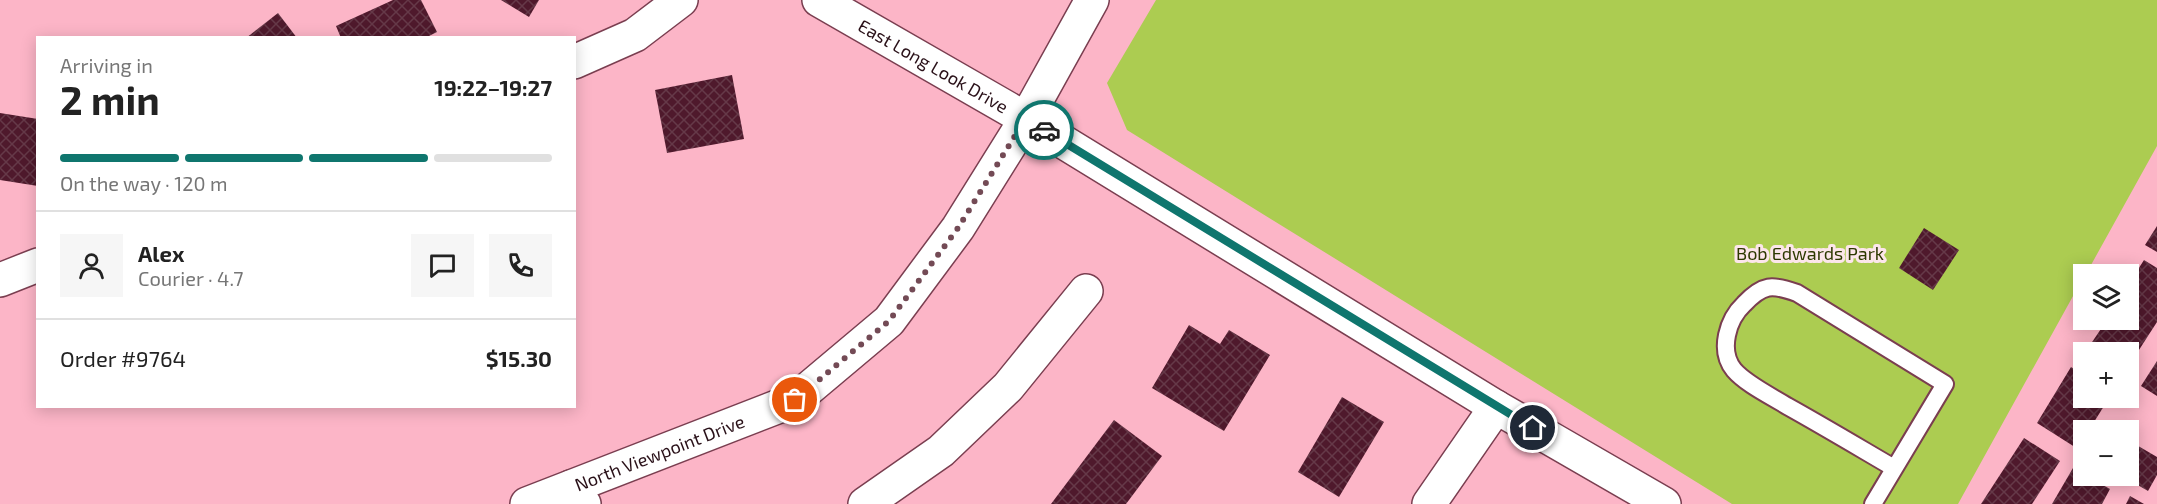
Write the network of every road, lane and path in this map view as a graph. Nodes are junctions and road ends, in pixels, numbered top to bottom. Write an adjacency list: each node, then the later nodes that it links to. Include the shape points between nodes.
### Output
1 (681, 0): 4 (street, via 636,35)
2 (819, 0): 5 (street, East Long Look Drive)
3 (1092, 0): 5 (street, North Viewpoint Drive)
4 (576, 61)
5 (1026, 118): 9 (street, East Long Look Drive); 11 (street, North Viewpoint Drive, via 958,228 889,321 795,400)
6 (36, 266): 7 (street)
7 (0, 279)
8 (1086, 291): 13 (street, via 1008,387 941,451)
9 (1496, 407): 14 (street); 15 (street, East Long Look Drive)
10 (1894, 468): 10 (lane, via 1945,384 1797,293 1776,286 1755,293 1737,311 1728,329 1726,354 1734,370 1757,388); 16 (lane)
11 (577, 495): 12 (street, North Viewpoint Drive)
12 (527, 504)
13 (865, 504)
14 (1429, 504)
15 (1664, 504)
16 (1873, 504)

